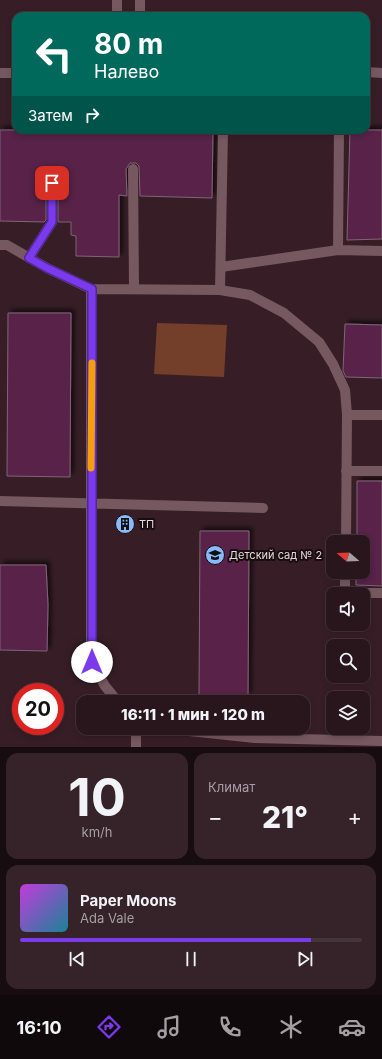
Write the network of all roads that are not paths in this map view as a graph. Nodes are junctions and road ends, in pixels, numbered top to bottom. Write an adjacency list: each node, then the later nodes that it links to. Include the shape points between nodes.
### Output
1 (117, 0): 3 (street)
2 (140, 0): 4 (street)
3 (117, 12)
4 (140, 12)
5 (370, 72): 6 (street)
6 (382, 72)
7 (0, 73): 8 (street)
8 (12, 73)
9 (223, 134): 17 (street)
10 (339, 134): 14 (street)
11 (133, 169): 19 (street)
12 (52, 183): 16 (street, via 52,222)
13 (0, 244): 16 (street, via 7,245)
14 (338, 250): 15 (street); 17 (street)
15 (382, 251)
16 (29, 258): 18 (street)
17 (221, 267): 20 (street)
18 (92, 289): 19 (street); 26 (street)
19 (134, 289): 20 (street)
20 (220, 290): 21 (street, via 257,298 284,313 319,342 333,364 344,390)
21 (347, 415): 22 (street); 23 (street)
22 (382, 415)
23 (346, 471): 24 (street); 28 (street)
24 (382, 471)
25 (0, 501): 26 (street)
26 (91, 503): 27 (street); 31 (street, via 92,662)
27 (263, 508)
28 (346, 535)
29 (345, 579): 30 (street, via 345,593)
30 (382, 593)
31 (112, 695)
32 (136, 735): 36 (street)
33 (205, 735): 35 (street)
34 (382, 741): 35 (street)
35 (255, 743)
36 (136, 747)

